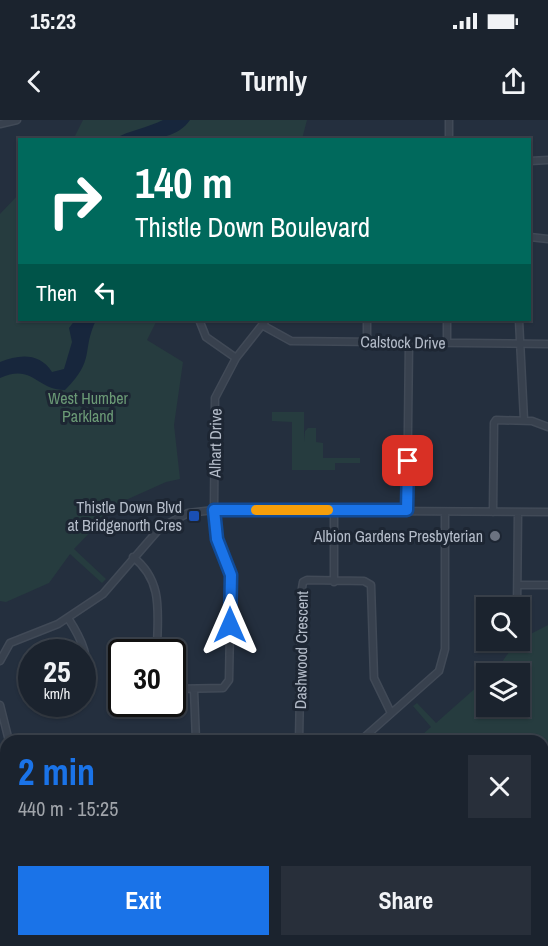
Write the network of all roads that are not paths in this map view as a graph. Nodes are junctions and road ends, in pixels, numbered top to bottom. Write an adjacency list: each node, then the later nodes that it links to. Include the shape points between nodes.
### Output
1 (17, 120): 3 (street)
2 (449, 120): 4 (street)
3 (0, 124)
4 (449, 138)
5 (548, 160): 6 (street)
6 (531, 161)
7 (531, 237): 8 (street)
8 (548, 238)
9 (200, 321): 19 (street, via 206,337)
10 (367, 321): 14 (street)
11 (447, 321): 16 (street)
12 (519, 321): 17 (street)
13 (264, 322): 14 (street, Calstock Drive, via 291,341); 19 (street, Alhart Drive)
14 (367, 342): 15 (street, Calstock Drive)
15 (409, 343): 16 (street, Calstock Drive); 24 (street)
16 (447, 343): 17 (street, Calstock Drive)
17 (518, 344): 18 (street, Calstock Drive); 20 (street)
18 (548, 344)
19 (236, 358): 22 (street, Alhart Drive, via 215,398)
20 (524, 420): 21 (street); 26 (street, via 494,423)
21 (548, 427)
22 (214, 510): 23 (street); 29 (street, via 188,513 166,524); 39 (street, Alhart Drive, via 217,539 231,575 229,680 223,688)
23 (334, 510): 24 (street); 30 (street)
24 (407, 510): 25 (street)
25 (445, 512): 26 (street); 41 (street, via 444,659 434,676)
26 (493, 512): 27 (street)
27 (518, 512): 28 (street); 31 (street)
28 (548, 512)
29 (133, 557): 34 (street, via 103,594); 36 (street, via 154,582)
30 (334, 582): 41 (street, Dashwood Crescent, via 364,581 371,585 374,678); 44 (street, Dashwood Crescent, via 303,582)
31 (518, 585): 32 (street); 33 (street)
32 (548, 585)
33 (517, 597)
34 (68, 618): 35 (street); 37 (street, via 10,643)
35 (80, 639)
36 (157, 639)
37 (0, 661)
38 (186, 690): 39 (street, Alhart Drive)
39 (194, 690): 43 (street)
40 (0, 705): 42 (street)
41 (391, 713): 45 (street)
42 (8, 735)
43 (196, 735)
44 (299, 735)
45 (367, 735)

